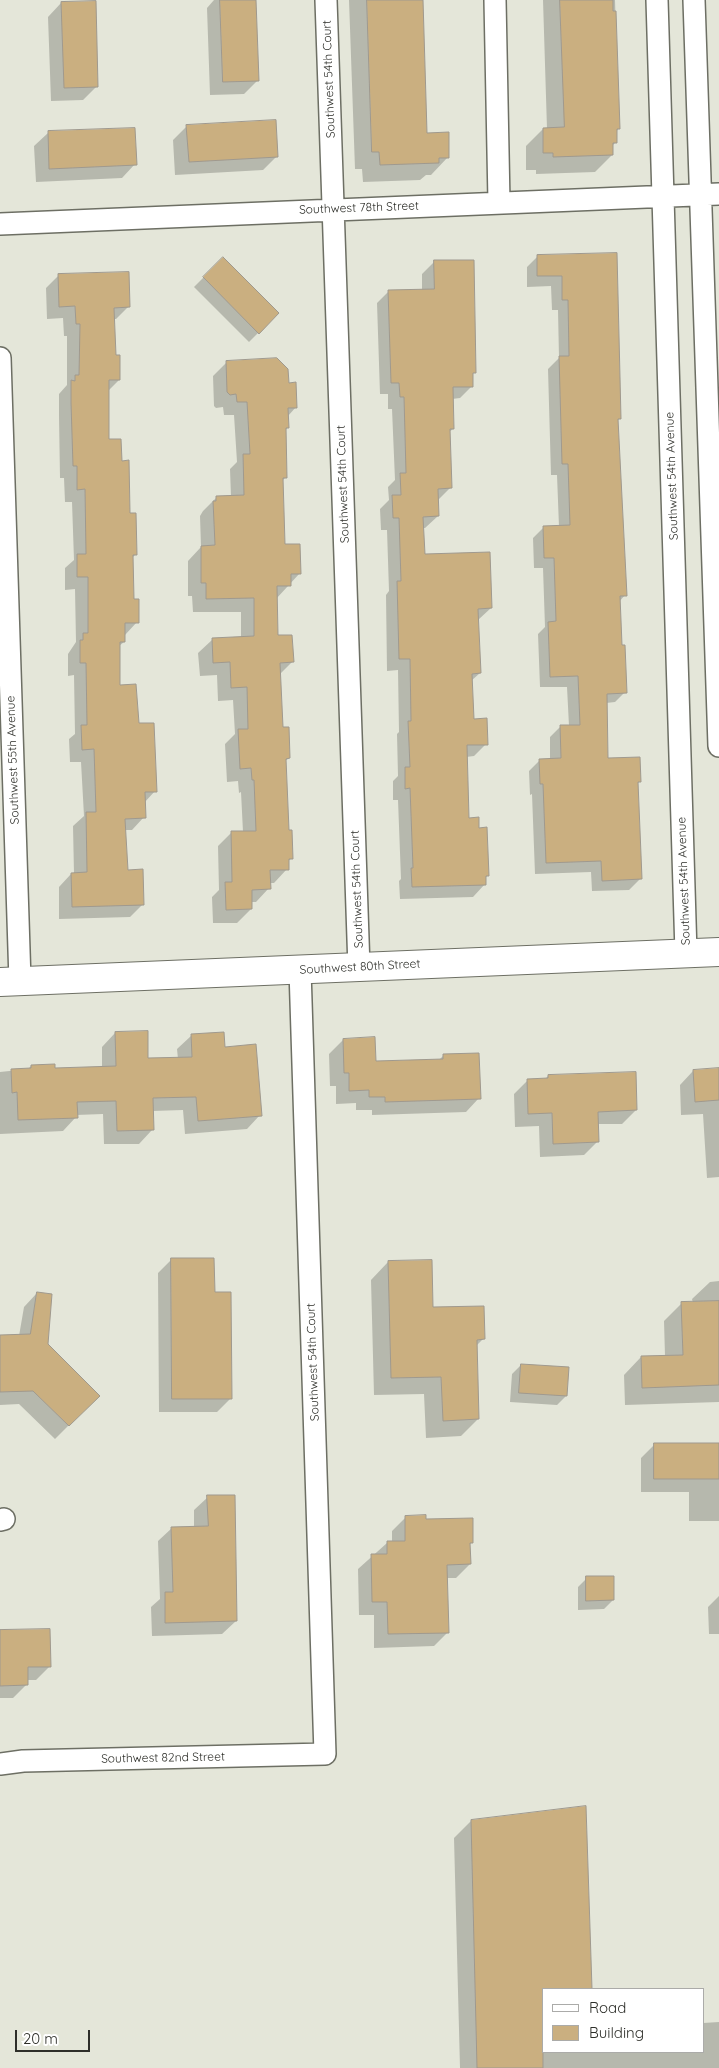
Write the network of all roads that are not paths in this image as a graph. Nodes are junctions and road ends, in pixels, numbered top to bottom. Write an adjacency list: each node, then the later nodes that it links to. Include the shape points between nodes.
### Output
1 (326, 0): 8 (street, Southwest 54th Court)
2 (495, 0): 7 (street)
3 (657, 0): 6 (street, Southwest 54th Avenue)
4 (694, 0): 5 (street)
5 (710, 194): 6 (street, Southwest 78th Street); 11 (street)
6 (663, 196): 7 (street, Southwest 78th Street); 13 (street, Southwest 54th Avenue)
7 (499, 202): 8 (street, Southwest 78th Street)
8 (334, 209): 9 (street, Southwest 78th Street); 14 (street, Southwest 54th Court)
9 (0, 224)
10 (0, 358): 16 (street, Southwest 55th Avenue)
11 (719, 746)
12 (719, 952): 13 (street, Southwest 80th Street)
13 (686, 953): 14 (street, Southwest 80th Street)
14 (360, 968): 15 (street, Southwest 80th Street)
15 (300, 970): 16 (street, Southwest 80th Street); 17 (street, Southwest 54th Court)
16 (10, 982)
17 (325, 1754): 18 (street, Southwest 82nd Street)
18 (0, 1764)

